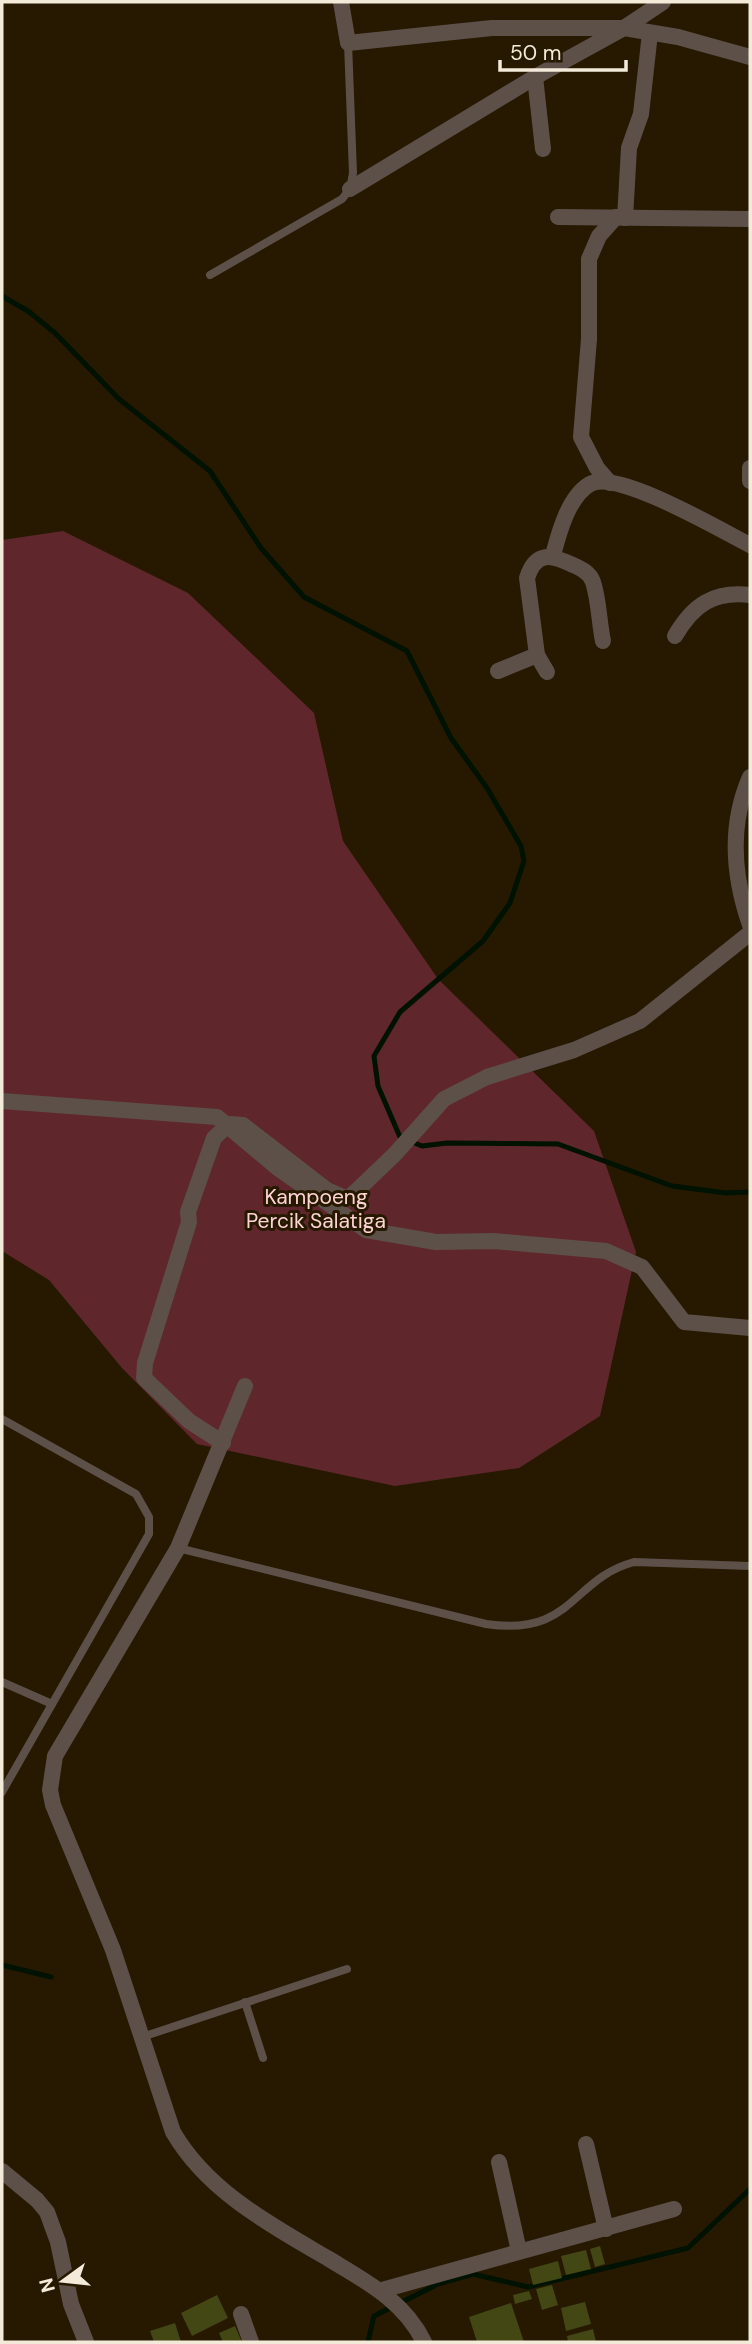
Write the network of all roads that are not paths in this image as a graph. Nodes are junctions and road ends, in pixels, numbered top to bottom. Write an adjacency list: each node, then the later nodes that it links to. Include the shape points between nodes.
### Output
1 (341, 2): 5 (street)
2 (663, 2): 3 (street)
3 (624, 29): 4 (street); 5 (street, via 492,28); 7 (street)
4 (650, 33): 6 (street); 11 (street, via 641,114 629,148)
5 (348, 43): 9 (lane)
6 (750, 57)
7 (535, 77): 8 (street); 9 (street)
8 (543, 149)
9 (350, 189): 13 (lane, via 342,199)
10 (558, 217): 11 (street)
11 (621, 217): 12 (street); 16 (street, via 599,236 589,259 589,339 581,437)
12 (750, 219)
13 (210, 275)
14 (750, 468): 15 (street)
15 (750, 481)
16 (610, 483): 17 (street, via 644,491); 18 (street, via 593,482 581,491 562,525)
17 (750, 545)
18 (553, 555): 21 (street, via 585,570 593,580); 22 (street, via 538,561 527,578)
19 (750, 595): 20 (street, via 706,601 690,612)
20 (675, 636)
21 (603, 641)
22 (537, 655): 23 (street); 24 (street)
23 (498, 671)
24 (547, 673)
25 (750, 777): 26 (street, via 736,824 736,864)
26 (750, 925)
27 (750, 933): 29 (street, via 640,1021 574,1050 487,1077 444,1100 348,1199 327,1190 243,1125)
28 (2, 1101): 29 (street, via 217,1117)
29 (229, 1124): 30 (street, via 279,1169 366,1230 436,1242 493,1241 606,1251 642,1268 684,1322); 33 (street, via 214,1138 187,1212 189,1222 144,1378 189,1421)
30 (750, 1328)
31 (244, 1386): 33 (street)
32 (2, 1419): 37 (lane, via 136,1494 149,1517 149,1534)
33 (223, 1443): 34 (street)
34 (178, 1548): 35 (lane, via 516,1628 548,1619 619,1566 634,1562); 41 (street, via 55,1756 51,1774 53,1805 113,1950)
35 (750, 1566)
36 (2, 1682): 37 (lane)
37 (52, 1704): 38 (lane)
38 (2, 1792)
39 (347, 1969): 40 (lane)
40 (245, 2002): 41 (lane); 42 (lane)
41 (142, 2037): 49 (street, via 173,2132 188,2159 269,2224)
42 (263, 2058)
43 (586, 2144): 47 (street)
44 (499, 2162): 48 (street)
45 (2, 2171): 51 (street, via 47,2212)
46 (674, 2209): 47 (street)
47 (606, 2229): 48 (street)
48 (519, 2251): 49 (street)
49 (392, 2300): 53 (street)
50 (242, 2314): 52 (street)
51 (86, 2342)
52 (250, 2342)
53 (424, 2342)

